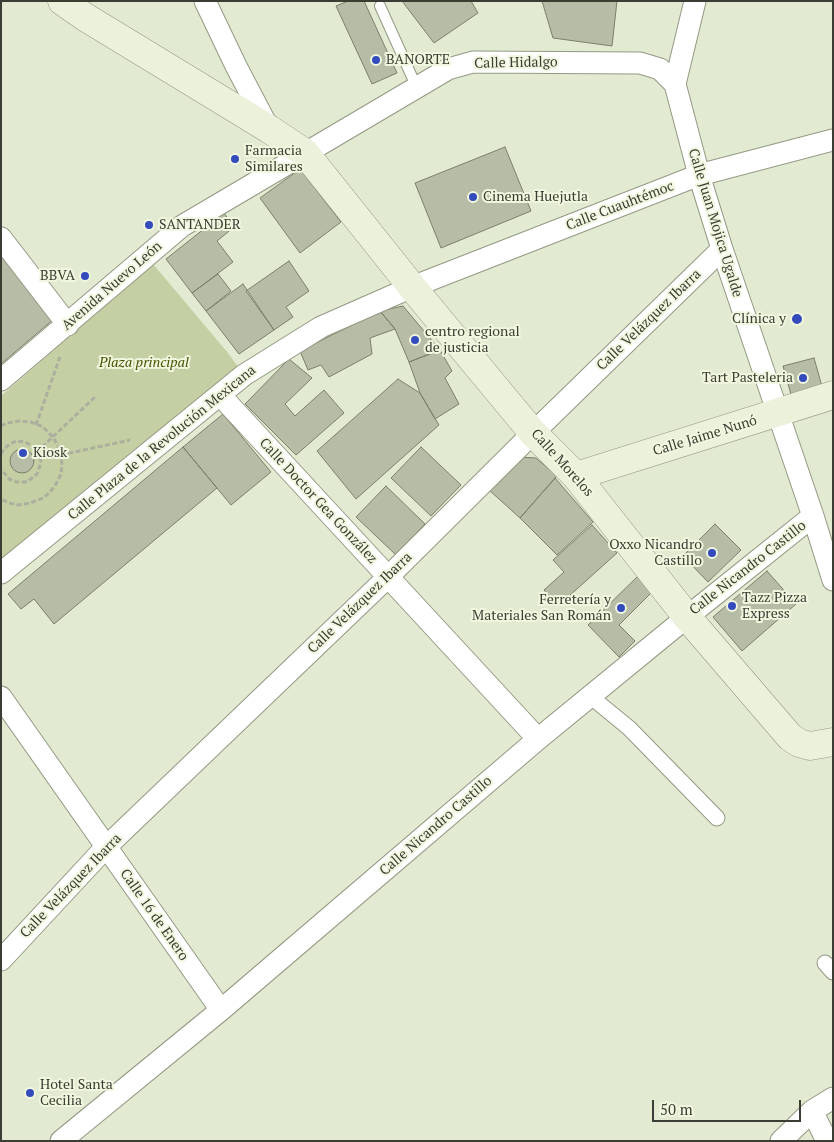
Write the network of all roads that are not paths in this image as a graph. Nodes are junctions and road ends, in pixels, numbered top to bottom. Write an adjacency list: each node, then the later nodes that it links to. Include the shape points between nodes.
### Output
1 (62, 1): 7 (main road, Calle Morelos)
2 (205, 1): 7 (street)
3 (695, 1): 5 (street)
4 (380, 6): 6 (lane)
5 (675, 84): 6 (street, Calle Hidalgo, via 660,69 640,63 473,62 448,69); 10 (street, Calle Juan Mojica Ugalde)
6 (417, 88): 9 (street, Calle Hidalgo)
7 (269, 130): 9 (main road, Calle Morelos)
8 (833, 140): 10 (street, Calle Cuauhtémoc)
9 (304, 154): 13 (main road, Calle Morelos); 14 (street, Avenida Nuevo León, via 182,226)
10 (699, 175): 12 (street, Calle Juan Mojica Ugalde); 13 (street, Calle Cuauhtémoc)
11 (1, 238): 14 (street)
12 (722, 249): 18 (street, Calle Juan Mojica Ugalde); 19 (street, Calle Velázquez Ibarra)
13 (412, 287): 16 (street, Calle Plaza de la Revolución Mexicana, via 321,327 244,375); 19 (main road, Calle Morelos)
14 (68, 324): 15 (street, Avenida Nuevo León)
15 (1, 380)
16 (220, 395): 22 (street, Calle Plaza de la Revolución Mexicana); 23 (street, Calle Doctor Gea González)
17 (833, 395): 18 (main road, Calle Jaime Nunó)
18 (778, 413): 20 (main road, Calle Jaime Nunó); 21 (street, Calle Juan Mojica Ugalde)
19 (534, 433): 20 (main road, Calle Morelos); 23 (street, Calle Velázquez Ibarra)
20 (576, 476): 25 (main road, Calle Morelos)
21 (813, 516): 24 (street, Calle Juan Mojica Ugalde); 25 (street, Calle Nicandro Castillo)
22 (1, 573)
23 (388, 577): 28 (street, Calle Doctor Gea González); 31 (street, Calle Velázquez Ibarra)
24 (833, 580)
25 (687, 617): 26 (street, Calle Nicandro Castillo); 29 (main road, Calle Morelos, via 790,737 810,746)
26 (590, 696): 28 (street, Calle Nicandro Castillo); 30 (street, via 629,728)
27 (1, 697): 31 (street, Calle 16 de Enero)
28 (538, 739): 33 (street, Calle Nicandro Castillo)
29 (833, 742)
30 (717, 818)
31 (106, 847): 32 (street, Calle Velázquez Ibarra); 33 (street, Calle 16 de Enero)
32 (1, 960)
33 (221, 1010): 36 (street, Calle Nicandro Castillo)
34 (833, 1098): 35 (street)
35 (812, 1111): 37 (street); 38 (street)
36 (62, 1141)
37 (781, 1141)
38 (827, 1141)

